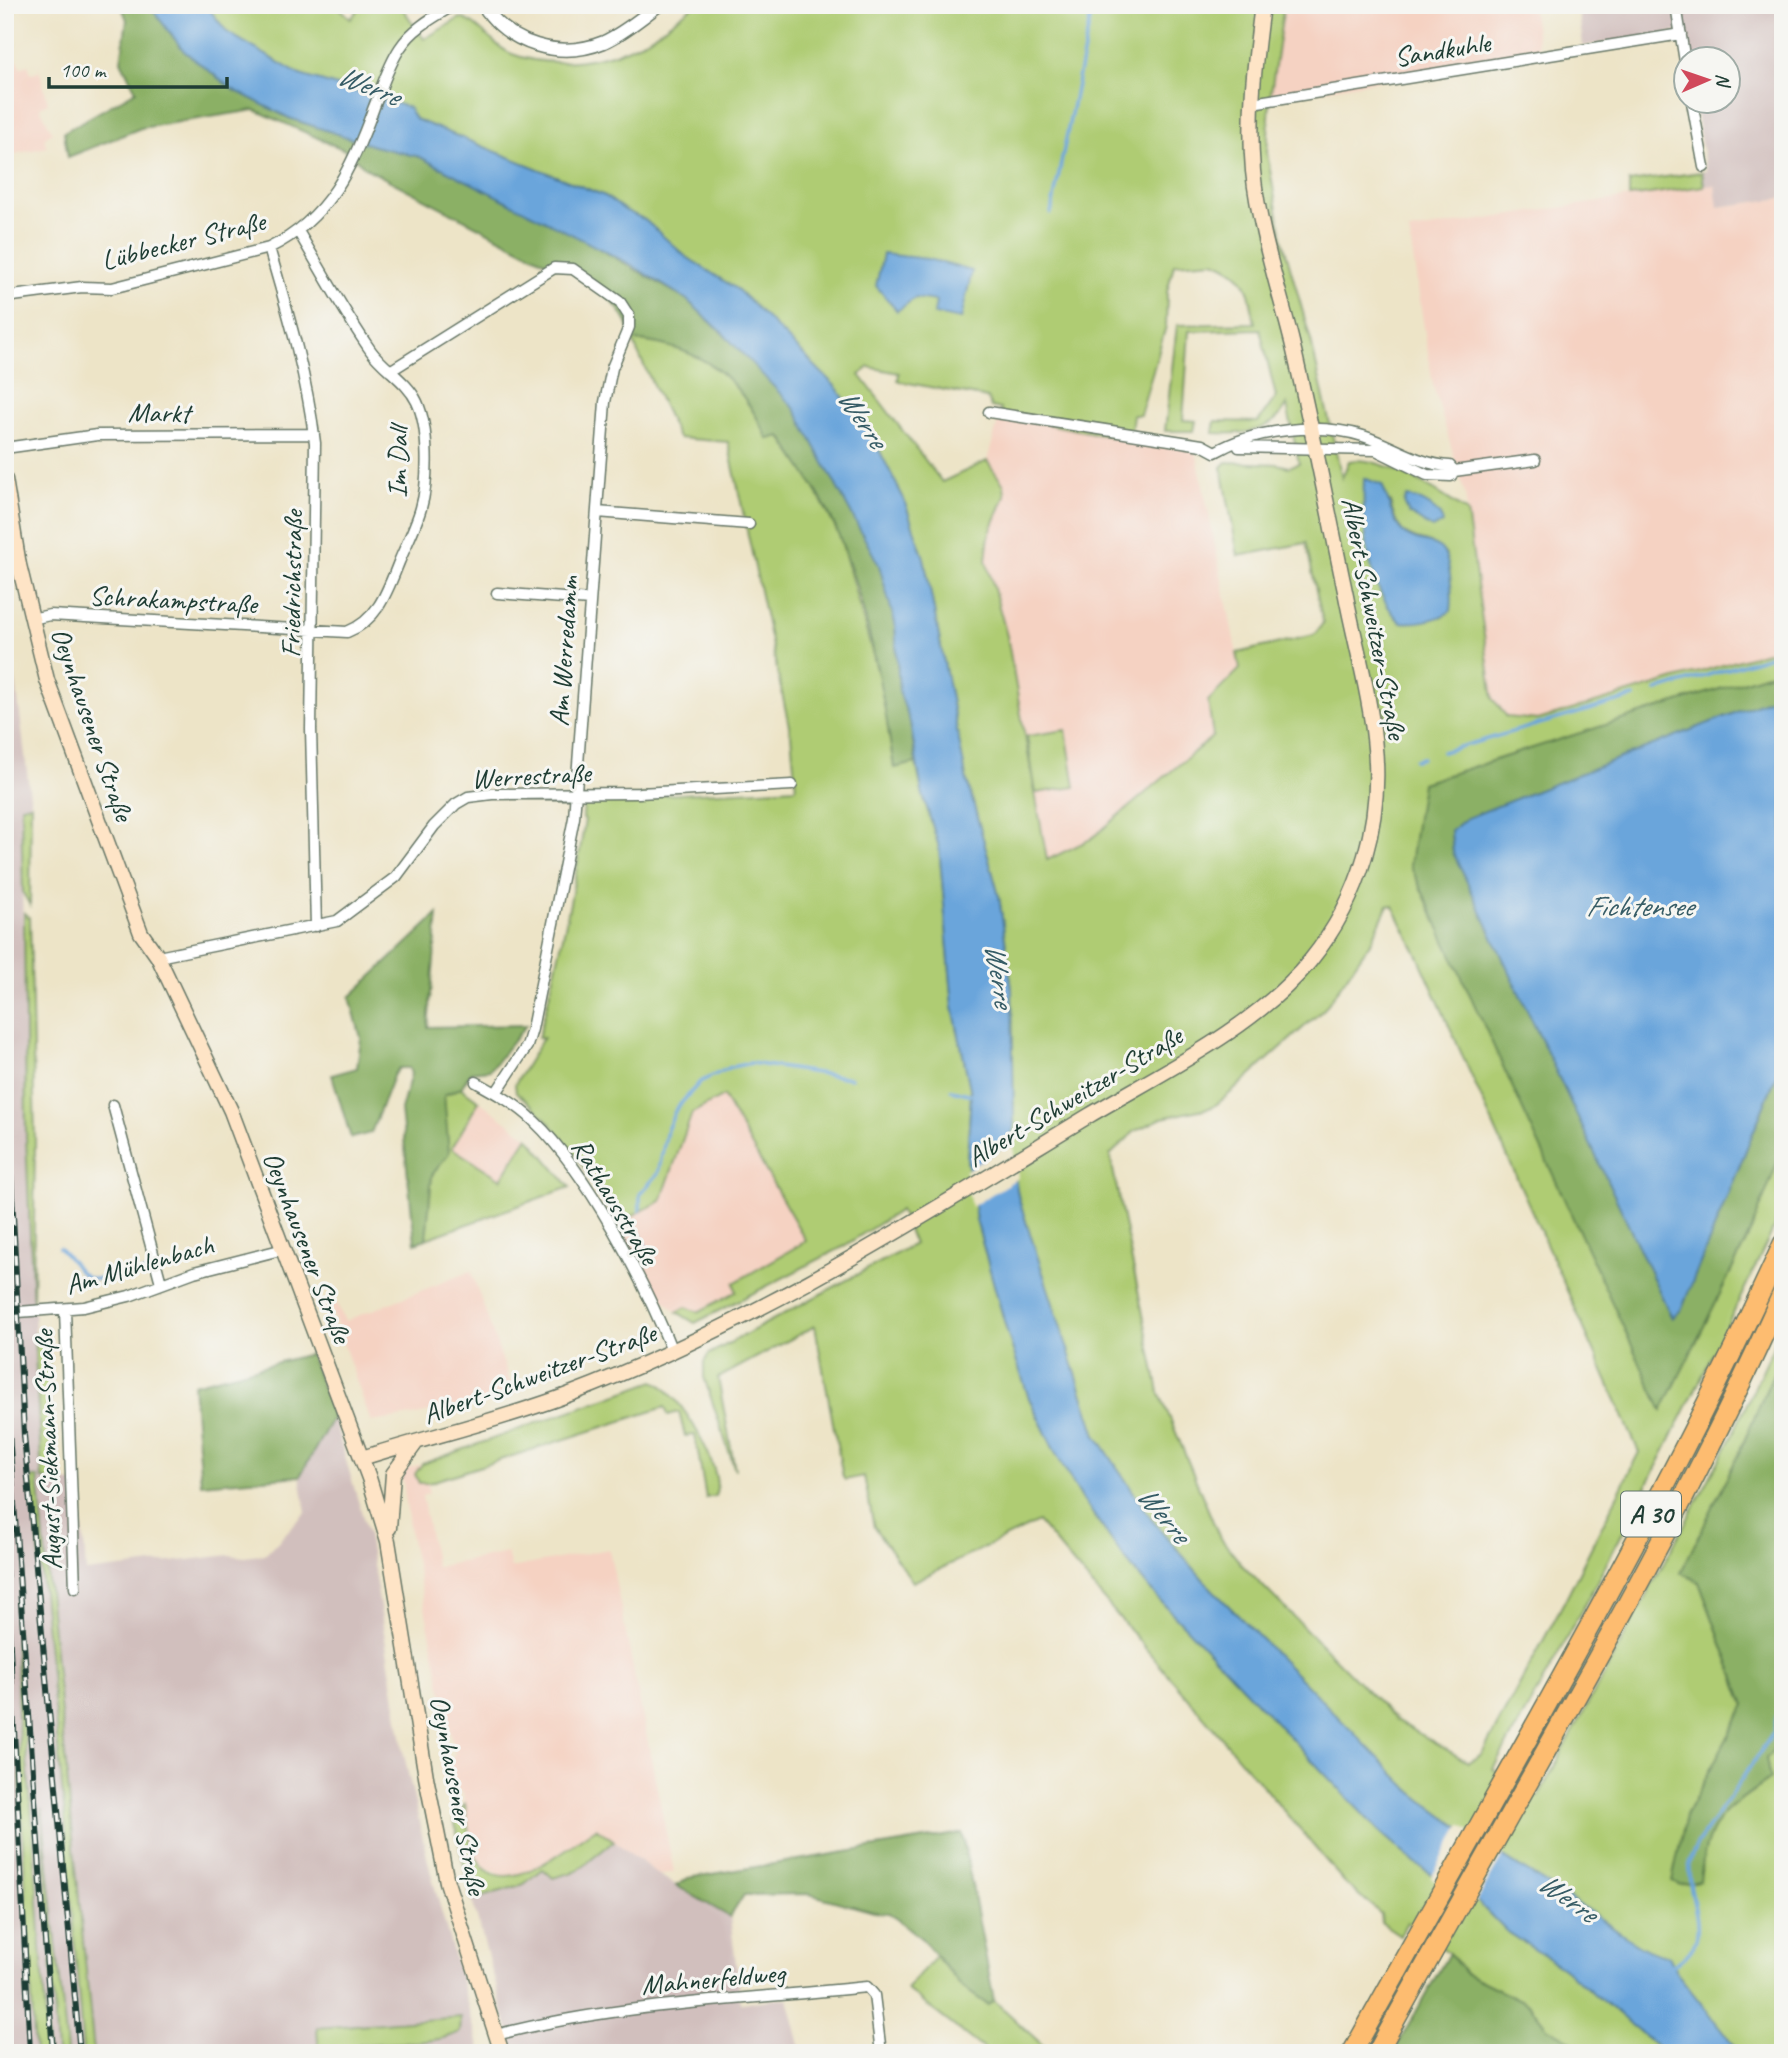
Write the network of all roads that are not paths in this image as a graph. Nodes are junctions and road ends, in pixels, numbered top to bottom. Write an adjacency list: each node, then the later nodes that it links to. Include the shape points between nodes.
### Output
1 (454, 5): 11 (street, Lübbecker Straße, via 423,23 401,46 345,179)
2 (483, 5): 3 (street, via 499,25 518,37 534,46 563,50 603,42)
3 (659, 5)
4 (1262, 5): 8 (main road, Albert-Schweitzer-Straße)
5 (1676, 5): 6 (street)
6 (1681, 34): 7 (street); 8 (street, Sandkuhle)
7 (1683, 46)
8 (1252, 103): 16 (main road, Albert-Schweitzer-Straße, via 1252,158 1259,206)
9 (1695, 116): 10 (street)
10 (1704, 167)
11 (299, 232): 12 (street, Lübbecker Straße); 14 (street, Im Dall, via 372,353)
12 (269, 248): 13 (street, Lübbecker Straße, via 113,288 82,287); 17 (street, Friedrichstraße, via 299,349)
13 (5, 298)
14 (390, 371): 24 (street, Am Werredamm, via 554,268 573,269 620,302 629,316 605,402); 30 (street, Im Dall, via 416,401 423,421 421,508 375,613 347,632)
15 (989, 412): 18 (street, via 1202,445 1214,452)
16 (1312, 427): 18 (street); 20 (main road, Albert-Schweitzer-Straße); 22 (street, via 1362,436)
17 (314, 434): 19 (street, Markt, via 115,434); 30 (street, Friedrichstraße)
18 (1226, 446): 20 (street)
19 (5, 448)
20 (1318, 451): 22 (street, via 1376,450 1427,475 1451,476); 44 (main road, Albert-Schweitzer-Straße, via 1375,740 1376,797 1371,835 1349,901 1311,960 1266,1004 1187,1057 793,1291)
21 (1535, 460): 22 (street)
22 (1454, 471)
23 (5, 479): 26 (main road, Oeynhausener Straße)
24 (597, 512): 25 (street); 28 (street, Am Werredamm)
25 (749, 524)
26 (12, 566): 29 (main road, Oeynhausener Straße)
27 (497, 593): 28 (street)
28 (590, 600): 32 (street, Am Werredamm)
29 (31, 619): 30 (street, Schrakampstraße, via 50,615); 34 (main road, Oeynhausener Straße, via 47,680 141,933)
30 (314, 629): 33 (street, Friedrichstraße, via 311,729)
31 (792, 785): 32 (street, Werrestraße)
32 (576, 794): 33 (street, Werrestraße, via 468,797 445,813 396,877 349,915); 36 (street, via 532,1029)
33 (316, 926): 34 (street, Werrestraße)
34 (158, 957): 39 (main road, Oeynhausener Straße, via 222,1091)
35 (476, 1082): 36 (street, Rathausstraße)
36 (496, 1093): 44 (street, Rathausstraße, via 533,1119 581,1178)
37 (113, 1105): 40 (street)
38 (1783, 1244): 49 (highway, A 30)
39 (284, 1249): 40 (street, Am Mühlenbach); 46 (main road, Oeynhausener Straße)
40 (161, 1283): 42 (street, Am Mühlenbach, via 130,1296)
41 (1783, 1292): 49 (highway, A 30, via 1690,1482)
42 (65, 1310): 43 (street, Am Mühlenbach); 48 (street, August-Siekmann-Straße)
43 (5, 1313)
44 (672, 1351): 45 (main road, Albert-Schweitzer-Straße, via 571,1394)
45 (416, 1443): 46 (main road, Albert-Schweitzer-Straße); 47 (main road, via 393,1474)
46 (362, 1458): 47 (main road, Oeynhausener Straße)
47 (388, 1541): 51 (main road, Oeynhausener Straße, via 447,1882)
48 (75, 1588)
49 (1516, 1784): 50 (highway, A 30)
50 (1429, 1938): 54 (highway, A 30); 55 (highway, A 30)
51 (496, 2035): 52 (main road, Oeynhausener Straße); 53 (street, Mahnerfeldweg, via 638,2007 867,1987 874,1995)
52 (502, 2053)
53 (881, 2053)
54 (1352, 2053)
55 (1377, 2053)

